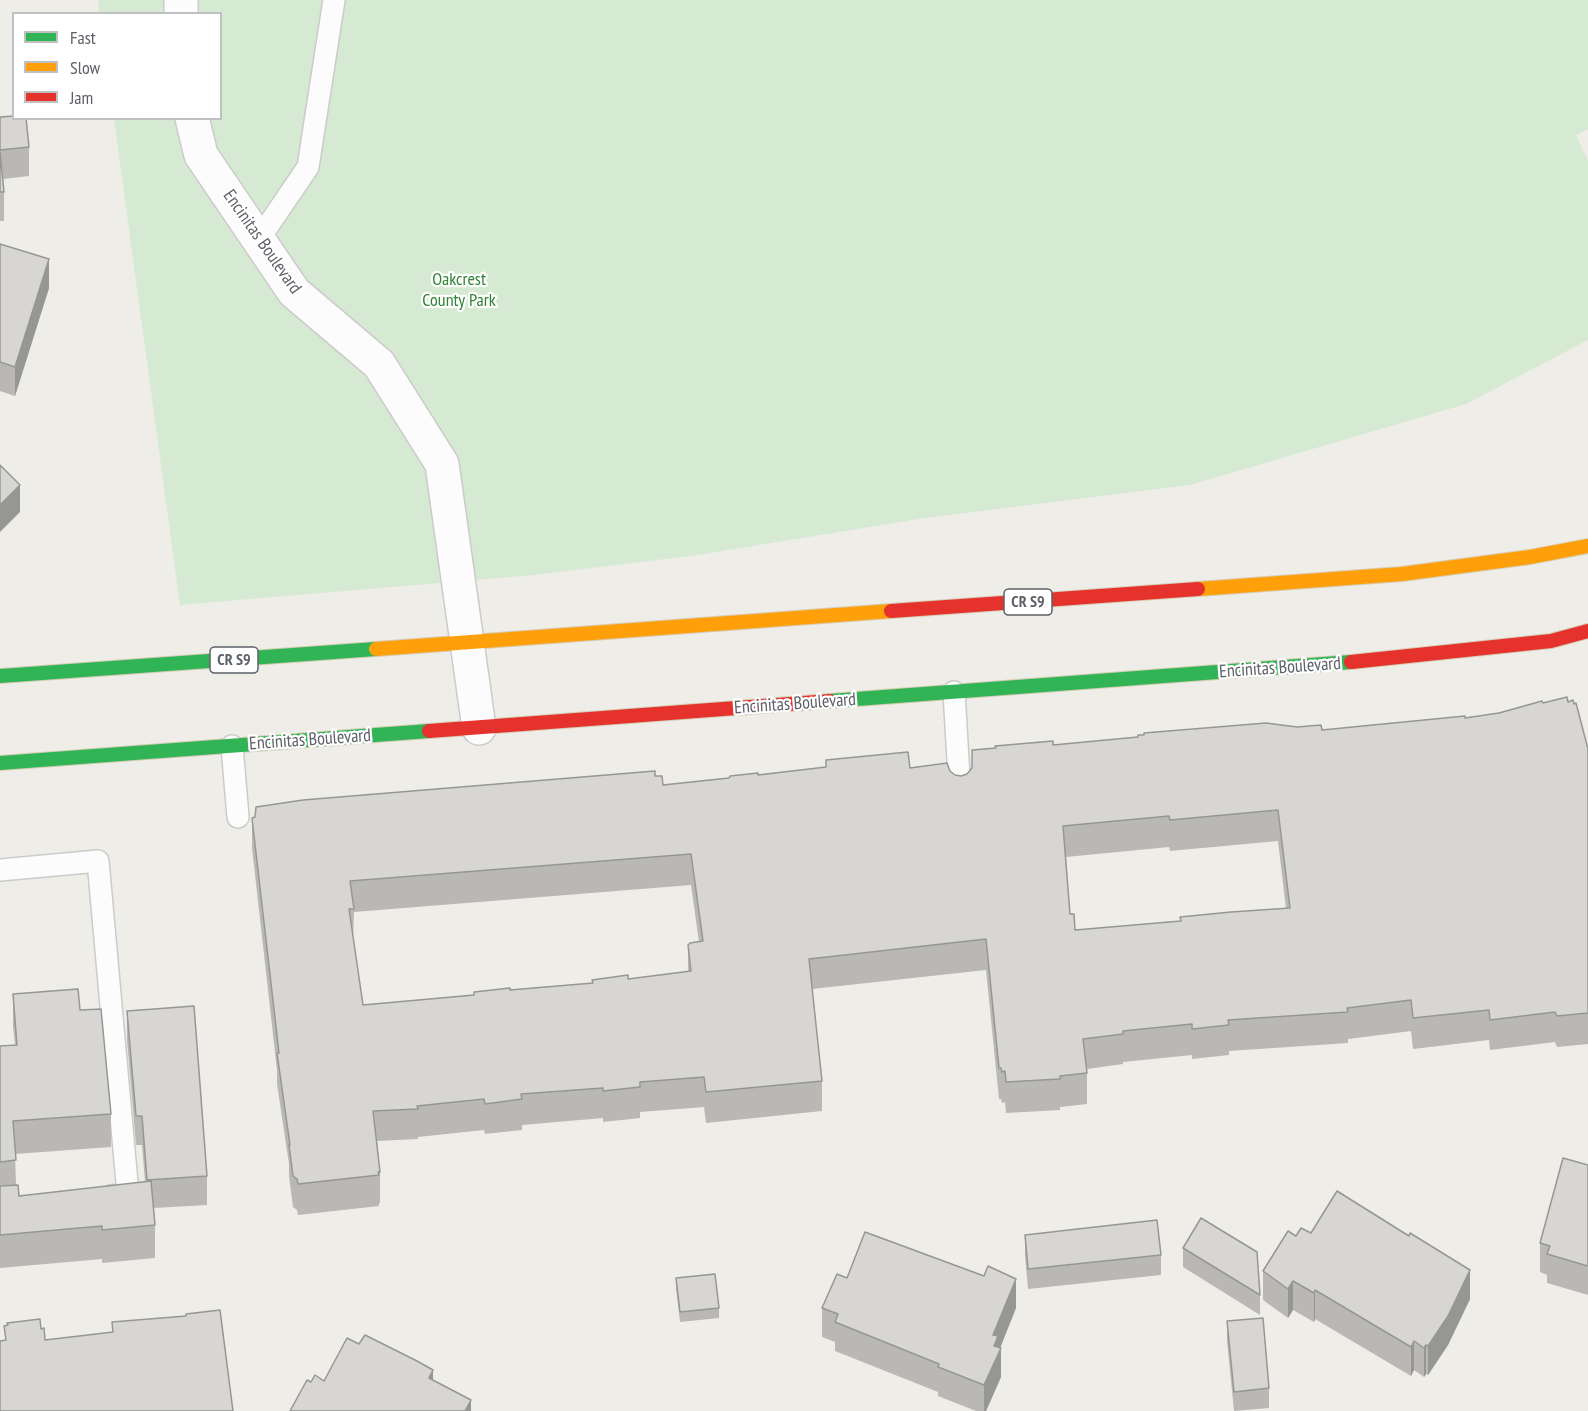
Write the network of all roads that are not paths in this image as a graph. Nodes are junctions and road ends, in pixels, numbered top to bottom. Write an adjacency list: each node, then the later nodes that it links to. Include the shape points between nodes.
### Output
1 (334, 0): 3 (lane, via 308,167)
2 (192, 120): 3 (street, Encinitas Boulevard, via 201,155)
3 (259, 239): 6 (street, Encinitas Boulevard, via 294,292 379,364 442,465)
4 (1588, 546): 6 (main road, CR S9, via 1402,574)
5 (1588, 631): 8 (main road, Encinitas Boulevard, via 1551,641 1382,660)
6 (467, 643): 7 (main road, CR S9); 9 (street, Encinitas Boulevard)
7 (0, 676)
8 (954, 692): 9 (main road, Encinitas Boulevard); 12 (lane)
9 (479, 728): 10 (main road, Encinitas Boulevard)
10 (232, 746): 11 (main road, Encinitas Boulevard); 13 (lane)
11 (0, 763)
12 (960, 794)
13 (238, 817)
14 (0, 870): 15 (lane, via 98,861 128,1194)
15 (93, 1197)

